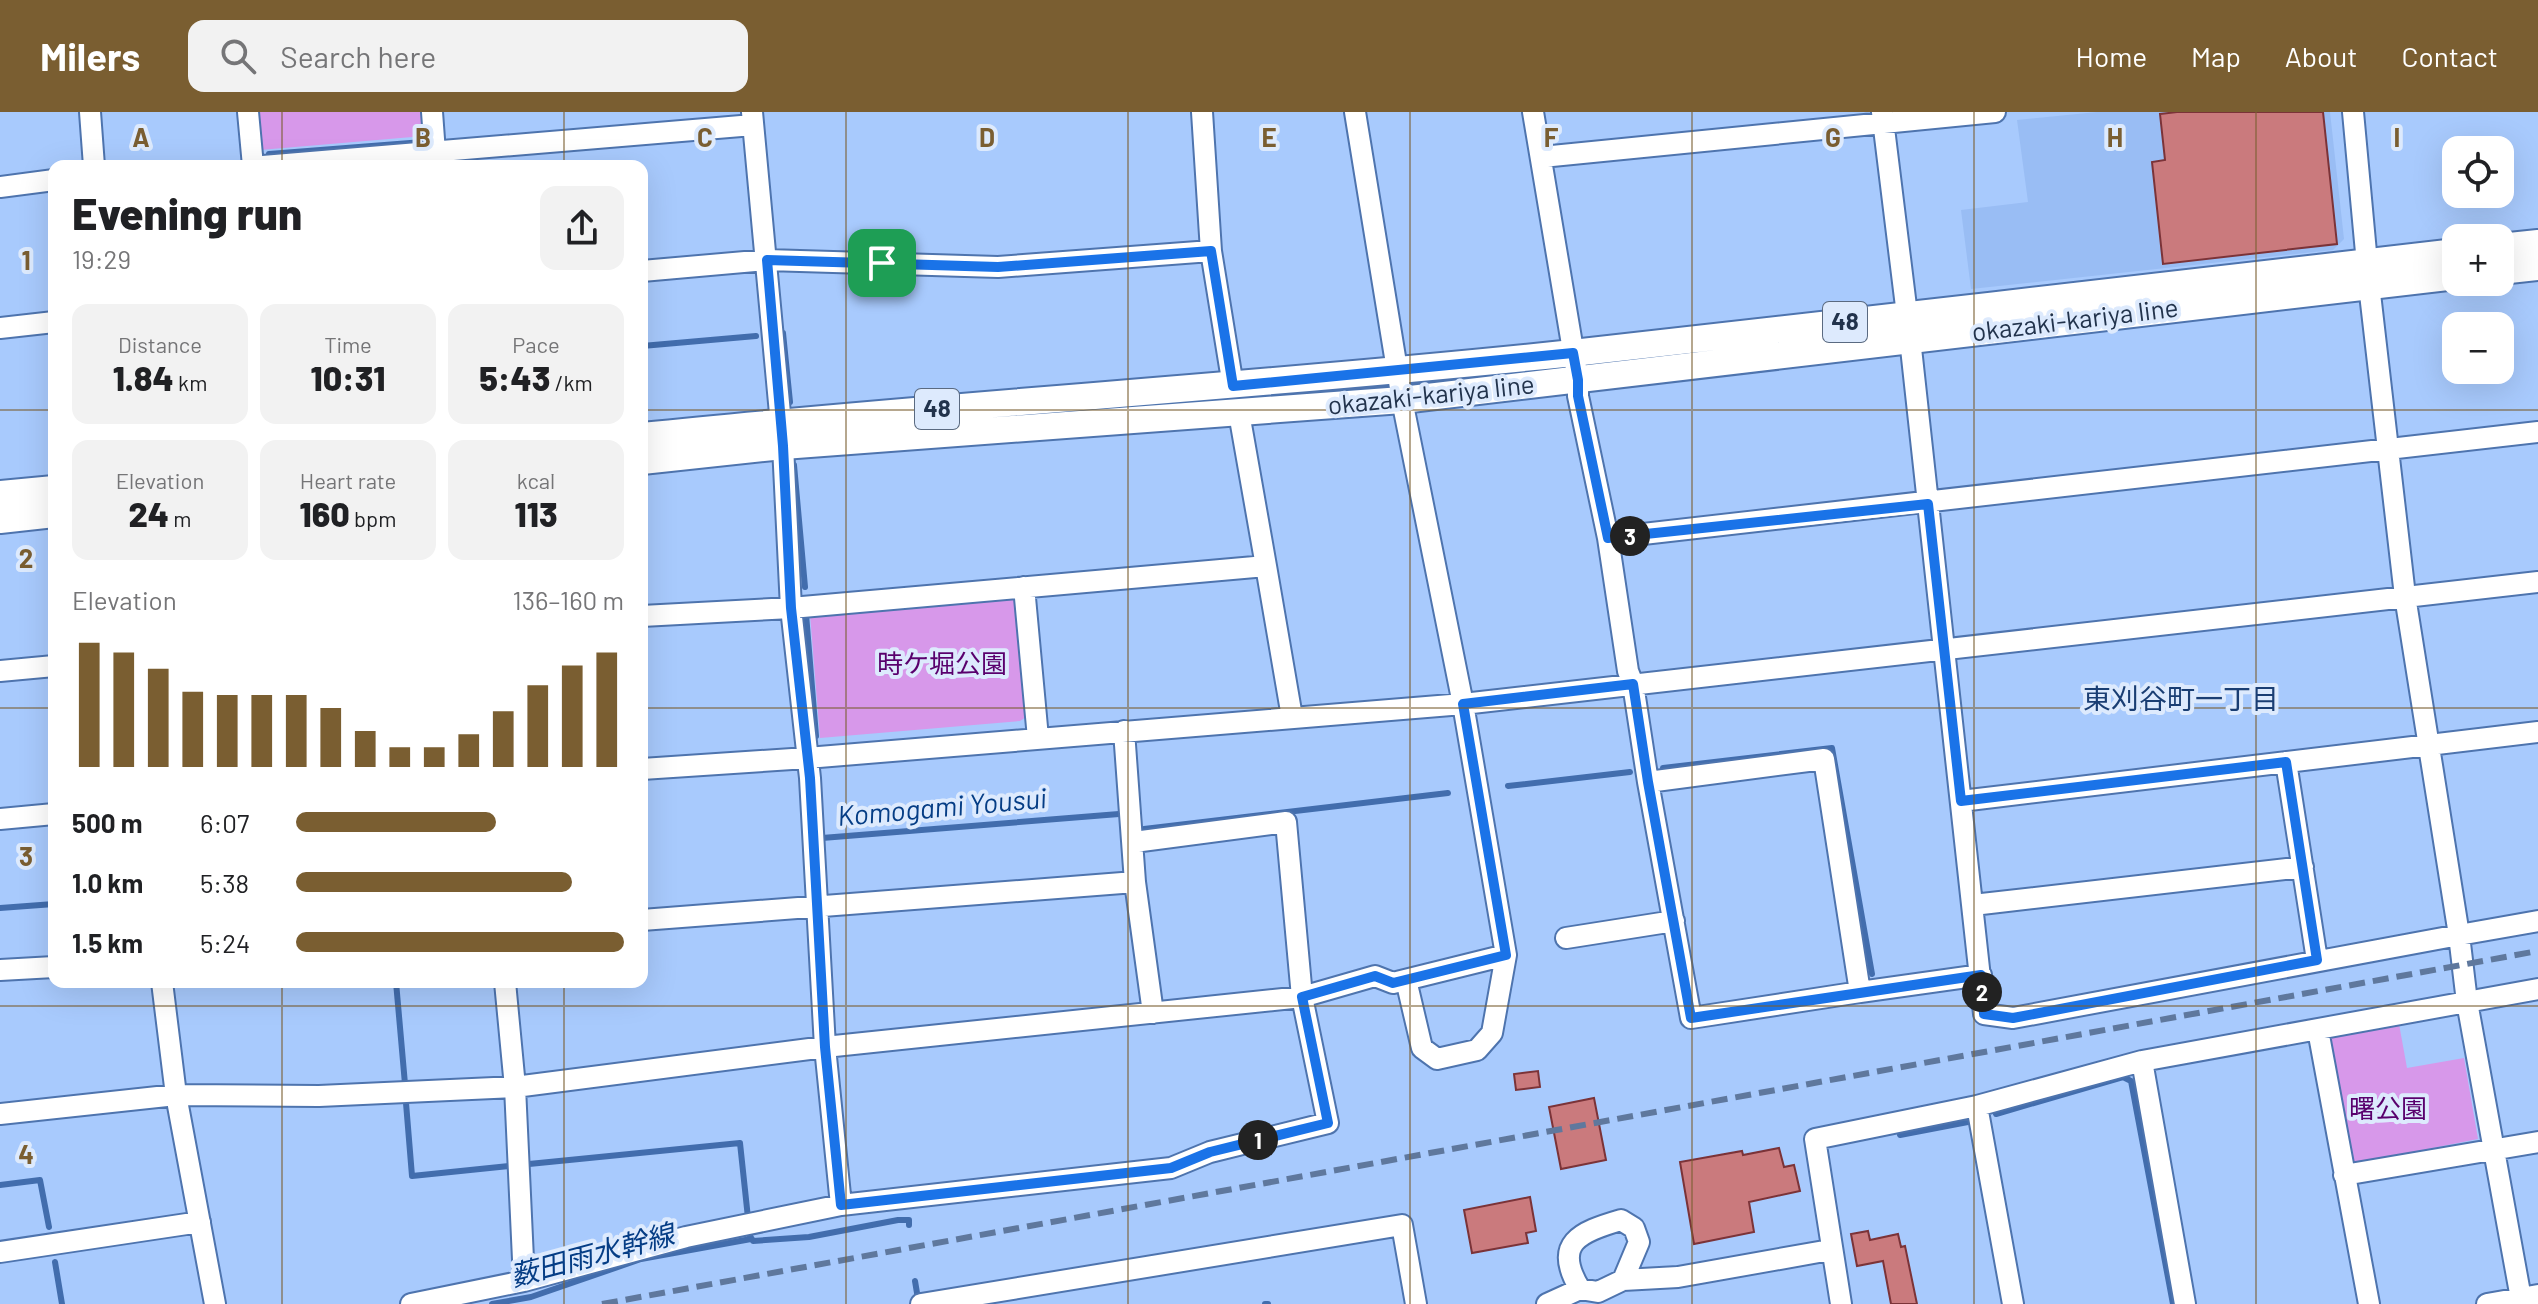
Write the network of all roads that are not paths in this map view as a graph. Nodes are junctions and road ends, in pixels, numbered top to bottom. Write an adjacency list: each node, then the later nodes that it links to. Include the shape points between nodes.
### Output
1 (90, 112): 13 (street)
2 (248, 112): 14 (street)
3 (432, 112): 12 (street)
4 (1202, 112): 20 (street)
5 (1355, 112): 32 (street)
6 (1533, 112): 11 (street)
7 (1995, 112): 9 (street)
8 (2353, 112): 26 (street)
9 (1882, 117): 11 (street); 29 (street)
10 (753, 118): 12 (street); 22 (street)
11 (1542, 157): 31 (street)
12 (436, 159): 15 (street)
13 (94, 160)
14 (252, 160)
15 (411, 160)
16 (48, 181): 17 (street)
17 (0, 187)
18 (2538, 243): 19 (main road)
19 (2514, 246)
20 (1211, 251): 22 (street, via 998,267); 34 (street)
21 (2442, 255): 26 (main road, okazaki-kariya line / 48)
22 (767, 260): 24 (street); 38 (street)
23 (2538, 267): 25 (main road)
24 (648, 270)
25 (2514, 270)
26 (2368, 273): 27 (main road, okazaki-kariya line / 48); 29 (main road, okazaki-kariya line / 48); 40 (street)
27 (2442, 276)
28 (48, 323): 30 (street)
29 (1908, 327): 31 (main road, okazaki-kariya line / 48); 33 (main road, okazaki-kariya line / 48); 44 (street)
30 (0, 328)
31 (1573, 353): 32 (main road, okazaki-kariya line / 48); 33 (street)
32 (1397, 370): 34 (main road, okazaki-kariya line / 48); 35 (street)
33 (1578, 380): 35 (main road, okazaki-kariya line / 48); 47 (street)
34 (1233, 386): 38 (main road, okazaki-kariya line / 48)
35 (1402, 400): 36 (main road, okazaki-kariya line / 48); 58 (street)
36 (1239, 413): 38 (main road, okazaki-kariya line / 48); 48 (street)
37 (2538, 432): 40 (street)
38 (782, 434): 39 (main road, okazaki-kariya line / 48); 41 (main road, okazaki-kariya line / 48); 52 (street)
39 (648, 436)
40 (2389, 449): 44 (street); 51 (street)
41 (648, 460)
42 (48, 490): 43 (main road)
43 (0, 494)
44 (1928, 504): 47 (street); 54 (street)
45 (48, 515): 46 (main road)
46 (0, 520)
47 (1608, 538): 57 (street)
48 (1266, 566): 50 (street); 59 (street)
49 (2538, 582): 51 (street)
50 (1024, 587): 52 (street); 62 (street)
51 (2405, 596): 54 (street); 63 (street)
52 (791, 608): 53 (street); 64 (street)
53 (648, 616)
54 (1944, 650): 57 (street); 68 (street)
55 (48, 667): 56 (street)
56 (0, 671)
57 (1633, 684): 58 (street); 67 (street)
58 (1463, 704): 59 (street); 81 (street)
59 (1292, 717): 60 (street)
60 (1124, 731): 62 (street); 71 (street)
61 (2538, 732): 63 (street)
62 (1038, 738): 64 (street)
63 (2430, 745): 65 (street); 79 (street)
64 (807, 758): 66 (street); 75 (street)
65 (2286, 762): 68 (street); 72 (street)
66 (648, 769)
67 (1648, 782): 77 (street); 90 (street, via 1824,759)
68 (1961, 801): 74 (street)
69 (48, 815): 70 (street)
70 (0, 819)
71 (1134, 842): 73 (street); 91 (street, via 1286,822)
72 (2303, 867): 74 (street); 82 (street)
73 (1135, 882): 75 (street); 93 (street)
74 (1973, 905): 85 (street)
75 (817, 907): 76 (street); 95 (street)
76 (648, 920)
77 (1674, 921): 80 (street); 90 (street, via 1691,1018)
78 (2538, 921): 79 (street)
79 (2459, 935): 82 (street); 92 (street)
80 (1566, 938)
81 (1506, 955): 86 (street); 86 (street, via 1492,1033 1477,1050 1437,1059 1422,1048)
82 (2317, 960): 85 (street, via 2013,1018 1984,1014)
83 (48, 967): 84 (street)
84 (0, 970)
85 (1981, 975): 90 (street)
86 (1406, 980): 91 (street, via 1393,983 1375,976)
87 (163, 988): 98 (street)
88 (506, 988): 97 (street)
89 (2538, 989): 92 (street)
90 (1860, 992)
91 (1302, 997): 93 (street); 104 (street, via 1328,1123 1210,1152 1171,1168)
92 (2467, 1002): 94 (street); 102 (street)
93 (1153, 1013): 95 (street)
94 (2318, 1030): 96 (street); 103 (street)
95 (825, 1047): 97 (street); 104 (street)
96 (2142, 1061): 99 (street); 119 (street)
97 (515, 1087): 98 (street, via 319,1096); 109 (street)
98 (176, 1095): 100 (street); 105 (street)
99 (1977, 1106): 106 (street, via 1815,1139); 118 (street)
100 (0, 1114)
101 (2538, 1142): 102 (street)
102 (2493, 1148): 103 (street); 111 (street)
103 (2344, 1175): 120 (street)
104 (841, 1205): 109 (street, via 686,1237)
105 (200, 1222): 107 (street); 112 (street)
106 (1830, 1250): 108 (street, via 1678,1277); 117 (street)
107 (0, 1252)
108 (1623, 1280): 110 (street); 110 (street, via 1639,1242 1634,1228 1621,1220 1580,1236 1569,1251 1568,1270)
109 (524, 1281): 113 (street)
110 (1592, 1295): 116 (street)
111 (2527, 1299): 121 (street)
112 (215, 1304)
113 (411, 1304)
114 (921, 1304): 115 (street, via 1402,1225)
115 (1416, 1304)
116 (1547, 1304)
117 (1841, 1304)
118 (2013, 1304)
119 (2185, 1304)
120 (2369, 1304)
121 (2487, 1304)

